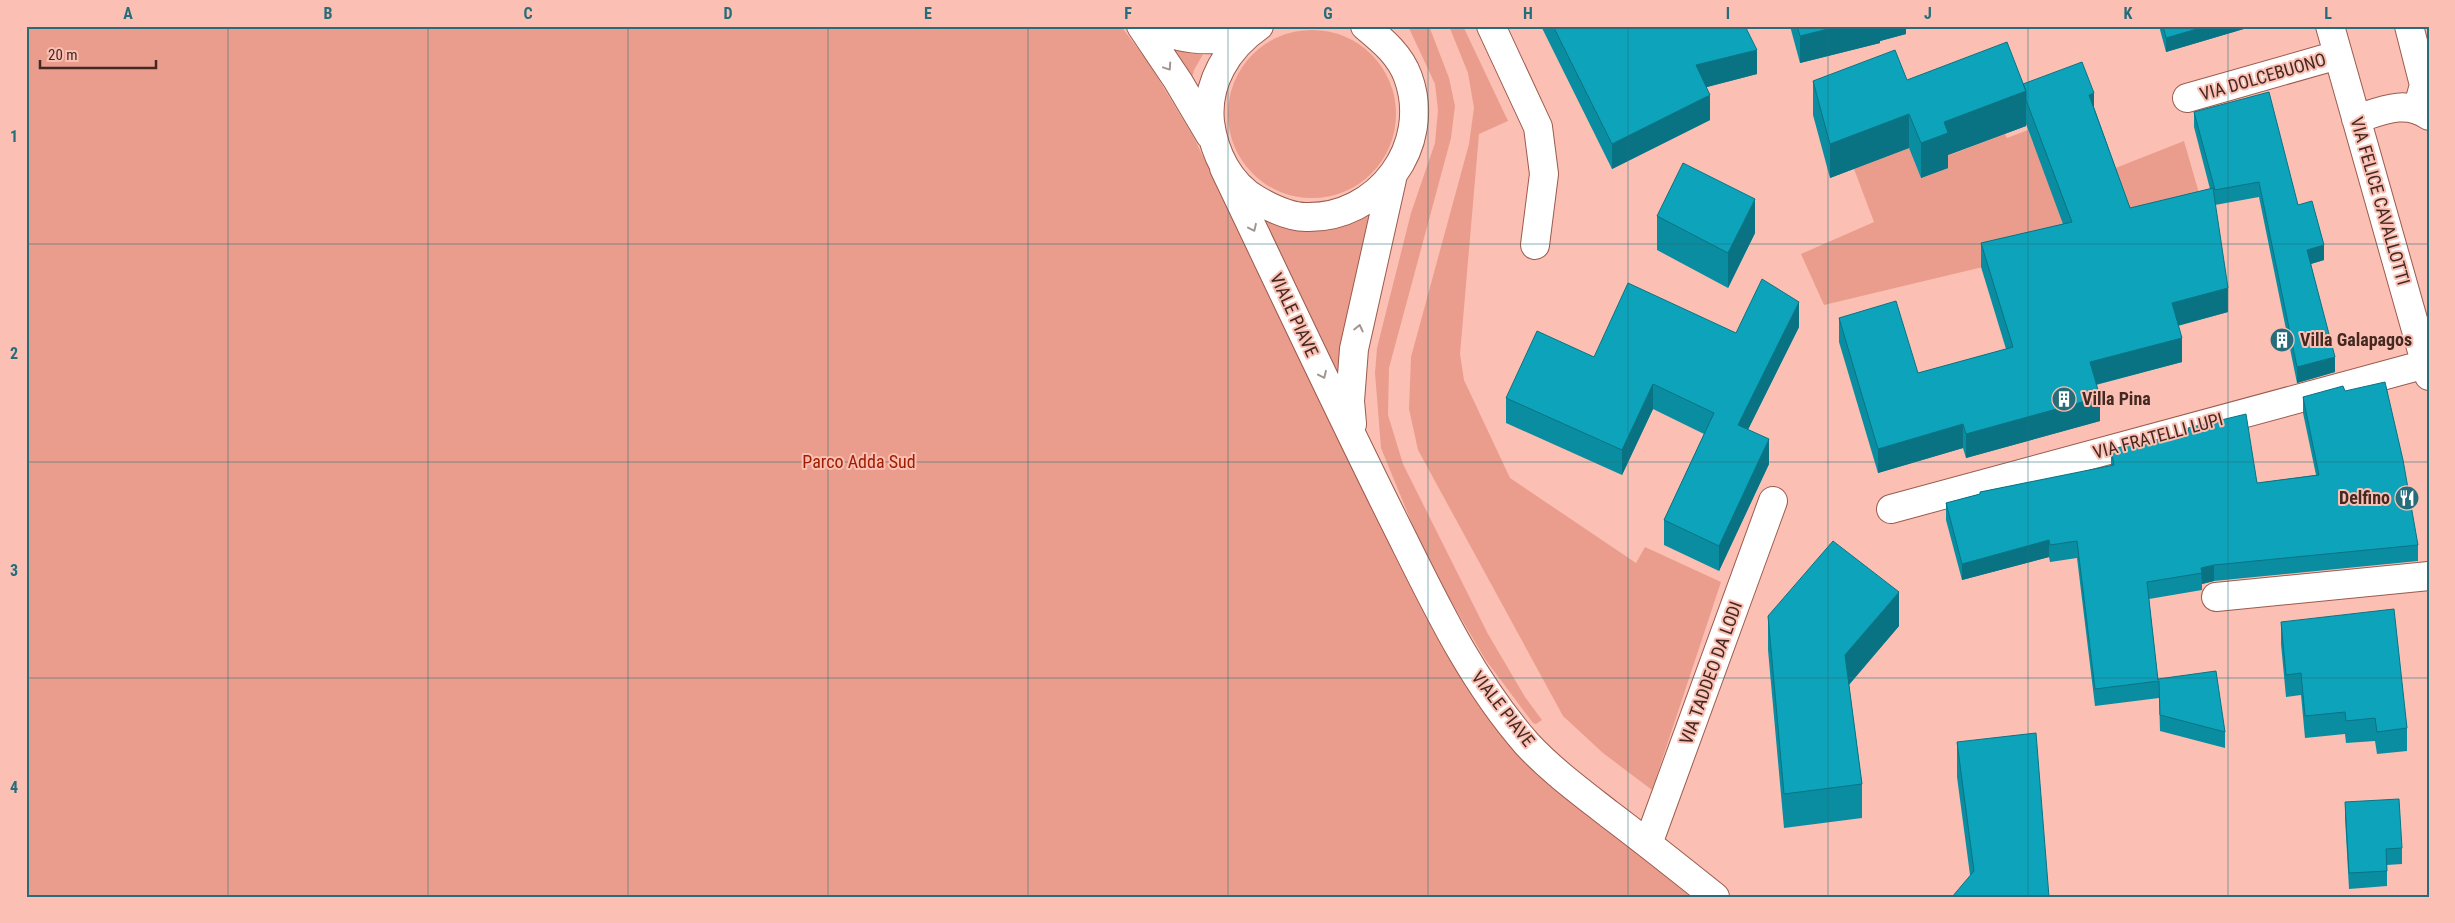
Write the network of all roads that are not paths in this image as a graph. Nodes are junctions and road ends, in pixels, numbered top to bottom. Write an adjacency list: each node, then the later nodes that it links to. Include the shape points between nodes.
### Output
1 (1141, 26): 13 (street, VIALE PIAVE, one-way to 13)
2 (1152, 26): 7 (street, VIALE PIAVE, via 1163,32 1224,40)
3 (1365, 26): 8 (street, VIALE PIAVE)
4 (1491, 26): 16 (street, via 1538,127 1544,174)
5 (2330, 26): 9 (street, VIA FELICE CAVALLOTTI)
6 (2409, 26): 11 (street, via 2424,85)
7 (1252, 31): 13 (street, VIALE PIAVE, via 1227,57 1214,82 1209,110)
8 (1386, 36): 15 (street, VIALE PIAVE, via 1408,77 1415,112 1409,147)
9 (2338, 55): 10 (street, VIA DOLCEBUONO); 12 (street, VIA FELICE CAVALLOTTI)
10 (2187, 98)
11 (2423, 113): 12 (street, via 2403,106)
12 (2356, 118): 17 (street, VIA FELICE CAVALLOTTI)
13 (1212, 139): 14 (street, VIALE PIAVE)
14 (1224, 168): 15 (street, VIALE PIAVE, via 1245,193 1274,210 1306,217 1338,214 1368,200); 18 (street, VIALE PIAVE, one-way to 18)
15 (1392, 178): 18 (street, VIALE PIAVE, one-way to 15, via 1353,426 1351,378 1354,348)
16 (1535, 245)
17 (2427, 370): 20 (street, VIA FRATELLI LUPI)
18 (1364, 461): 23 (street, VIALE PIAVE, via 1441,615 1494,701 1528,744 1547,762)
19 (1773, 501): 23 (street, VIA TADDEO DA LODI)
20 (1891, 509)
21 (2429, 576): 22 (street)
22 (2216, 596)
23 (1648, 844): 24 (street, VIALE PIAVE)
24 (1716, 897)

